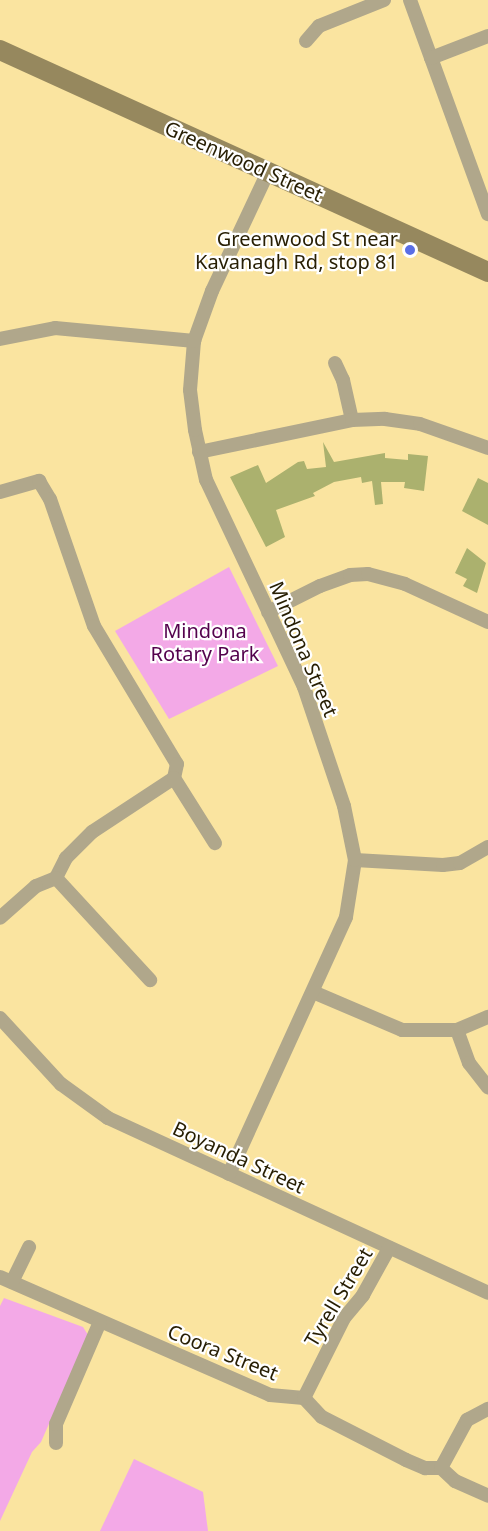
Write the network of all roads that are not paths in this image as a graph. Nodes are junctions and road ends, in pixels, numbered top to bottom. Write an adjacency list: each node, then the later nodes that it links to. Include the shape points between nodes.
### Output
1 (384, 0): 4 (street, via 319,26)
2 (410, 0): 6 (street)
3 (488, 36): 6 (street)
4 (306, 40)
5 (0, 50): 7 (street, Greenwood Street)
6 (431, 57): 8 (street)
7 (268, 172): 9 (street, Greenwood Street); 11 (street, Mindona Street, via 212,291)
8 (488, 214)
9 (488, 272)
10 (0, 339): 11 (street, via 55,328)
11 (194, 341): 15 (street, Mindona Street, via 190,390)
12 (335, 363): 13 (street, via 344,380)
13 (352, 420): 14 (street, via 420,424); 15 (street)
14 (488, 448)
15 (199, 453): 17 (street, Mindona Street, via 222,517)
16 (0, 492): 19 (street, via 39,481 50,499 94,626 171,750 177,764)
17 (268, 612): 18 (street, via 320,586 368,574 405,584); 22 (street, Mindona Street, via 304,687 344,806)
18 (488, 622)
19 (174, 778): 20 (street); 23 (street, via 92,832 66,858)
20 (215, 843)
21 (488, 847): 22 (street, via 460,862 443,865)
22 (355, 860): 26 (street, Mindona Street, via 346,917)
23 (56, 878): 24 (street, via 36,886); 25 (street)
24 (0, 918)
25 (150, 980)
26 (313, 992): 29 (street, via 402,1030); 31 (street, Mindona Street)
27 (488, 1017): 29 (street)
28 (0, 1018): 31 (street, Boyanda Street, via 61,1084 85,1104)
29 (457, 1030): 30 (street, via 469,1063)
30 (488, 1087)
31 (229, 1174): 33 (street, Boyanda Street)
32 (29, 1247): 34 (street)
33 (389, 1248): 35 (street, Boyanda Street); 37 (street, Tyrell Street, via 363,1295 344,1318)
34 (6, 1279): 36 (street, Coora Street)
35 (488, 1293)
36 (100, 1322): 37 (street, Coora Street, via 270,1395); 39 (street, via 56,1424)
37 (304, 1398): 40 (street, via 322,1418 425,1468)
38 (488, 1408): 40 (street, via 467,1420)
39 (56, 1443)
40 (441, 1468): 41 (street, via 455,1481)
41 (488, 1496)

